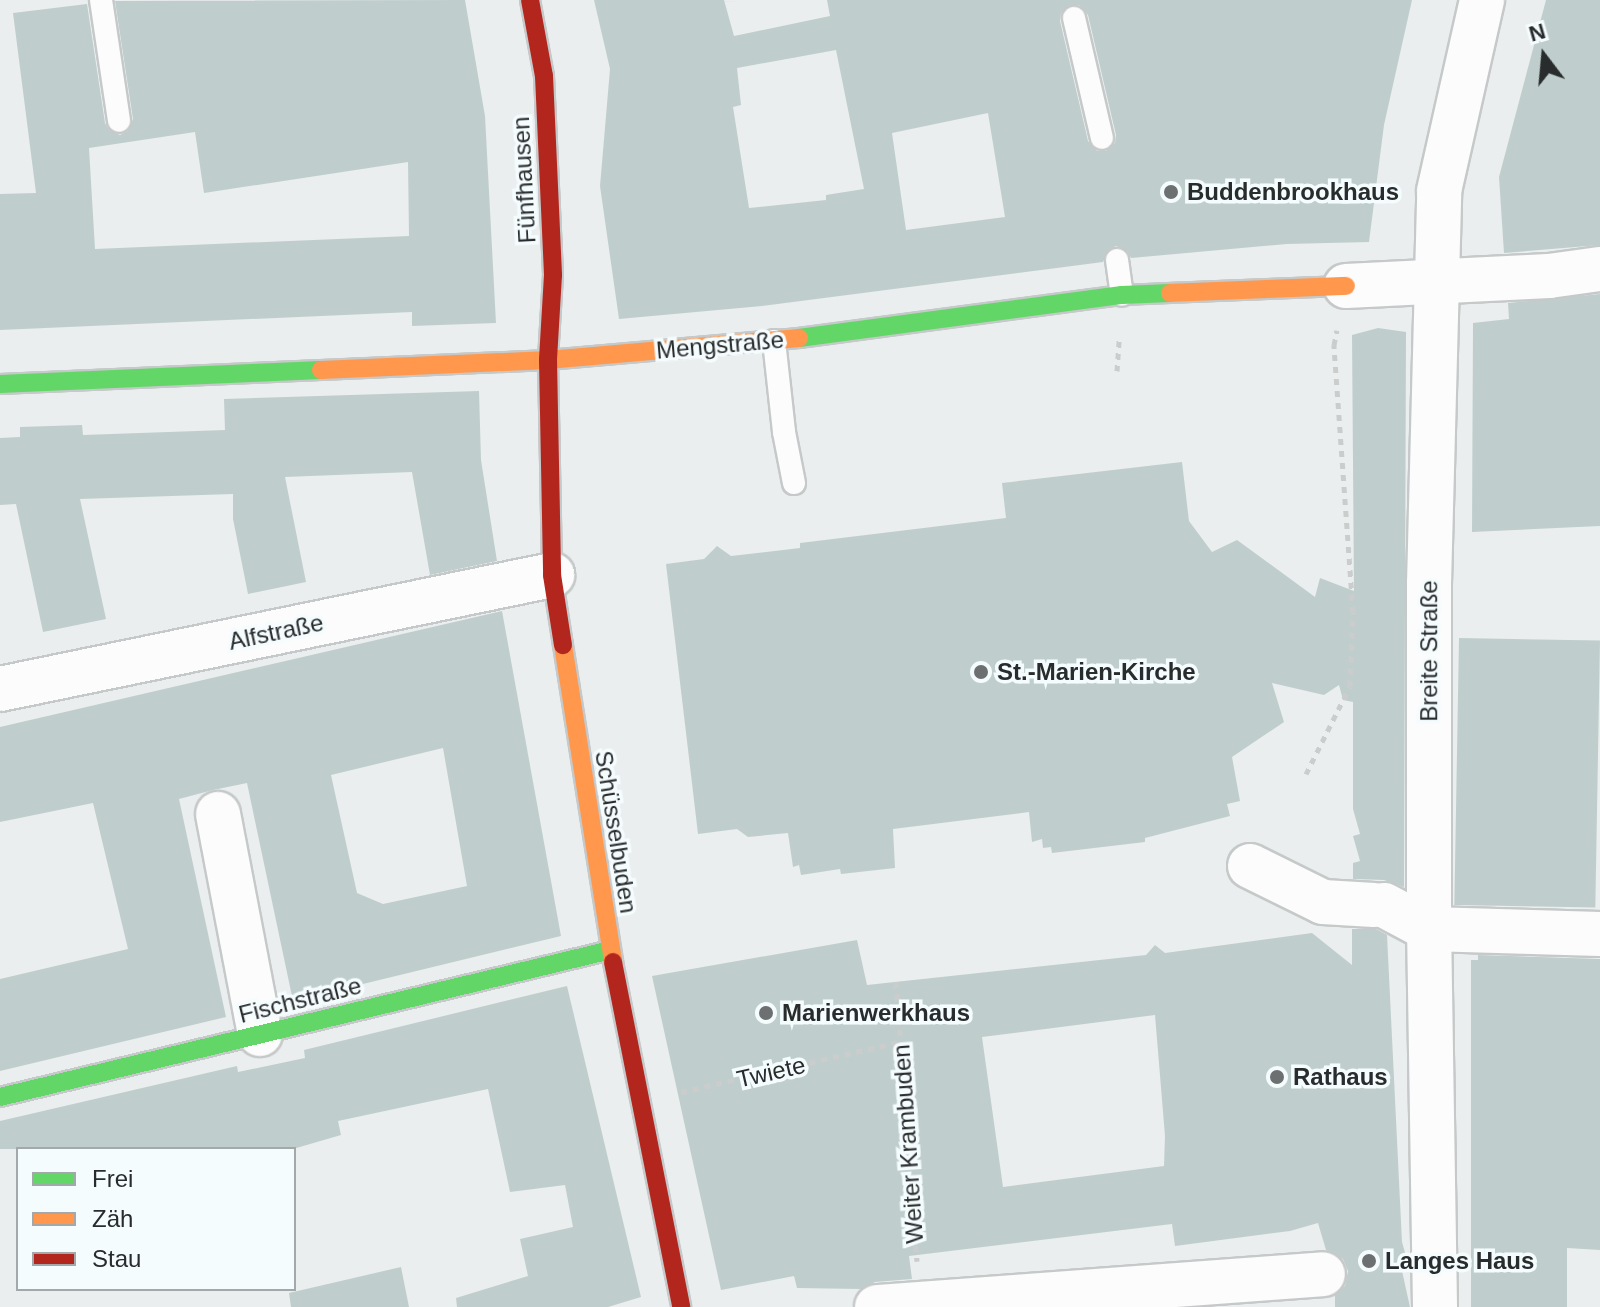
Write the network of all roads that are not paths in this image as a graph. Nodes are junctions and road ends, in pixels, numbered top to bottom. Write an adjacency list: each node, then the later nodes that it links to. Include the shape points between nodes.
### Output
1 (101, 0): 5 (lane)
2 (530, 0): 13 (street, Fünfhausen, via 544,76 553,275)
3 (1482, 0): 9 (street, Breite Straße, via 1439,191)
4 (1074, 18): 6 (lane)
5 (119, 121)
6 (1102, 138)
7 (1117, 260): 11 (lane)
8 (1600, 269): 9 (street, Mengstraße)
9 (1437, 281): 10 (street, Mengstraße); 20 (street, Breite Straße, via 1429,584)
10 (1346, 286): 11 (street, Mengstraße)
11 (1122, 295): 12 (street, Mengstraße)
12 (774, 341): 13 (street, Mengstraße); 15 (lane)
13 (548, 360): 14 (street, Mengstraße); 16 (street, Schüsselbuden)
14 (0, 384)
15 (794, 483)
16 (552, 575): 17 (street, Alfstraße); 22 (street, Schüsselbuden)
17 (0, 689)
18 (218, 814): 23 (street)
19 (1250, 866): 20 (street, via 1323,902 1379,905)
20 (1429, 929): 21 (street); 29 (street, Breite Straße)
21 (1600, 934)
22 (611, 950): 23 (street, Fischstraße); 27 (street, Schüsselbuden)
23 (260, 1034): 24 (street, Fischstraße)
24 (0, 1097)
25 (1315, 1296): 26 (street)
26 (943, 1305): 28 (street)
27 (681, 1307)
28 (877, 1307)
29 (1435, 1307)

